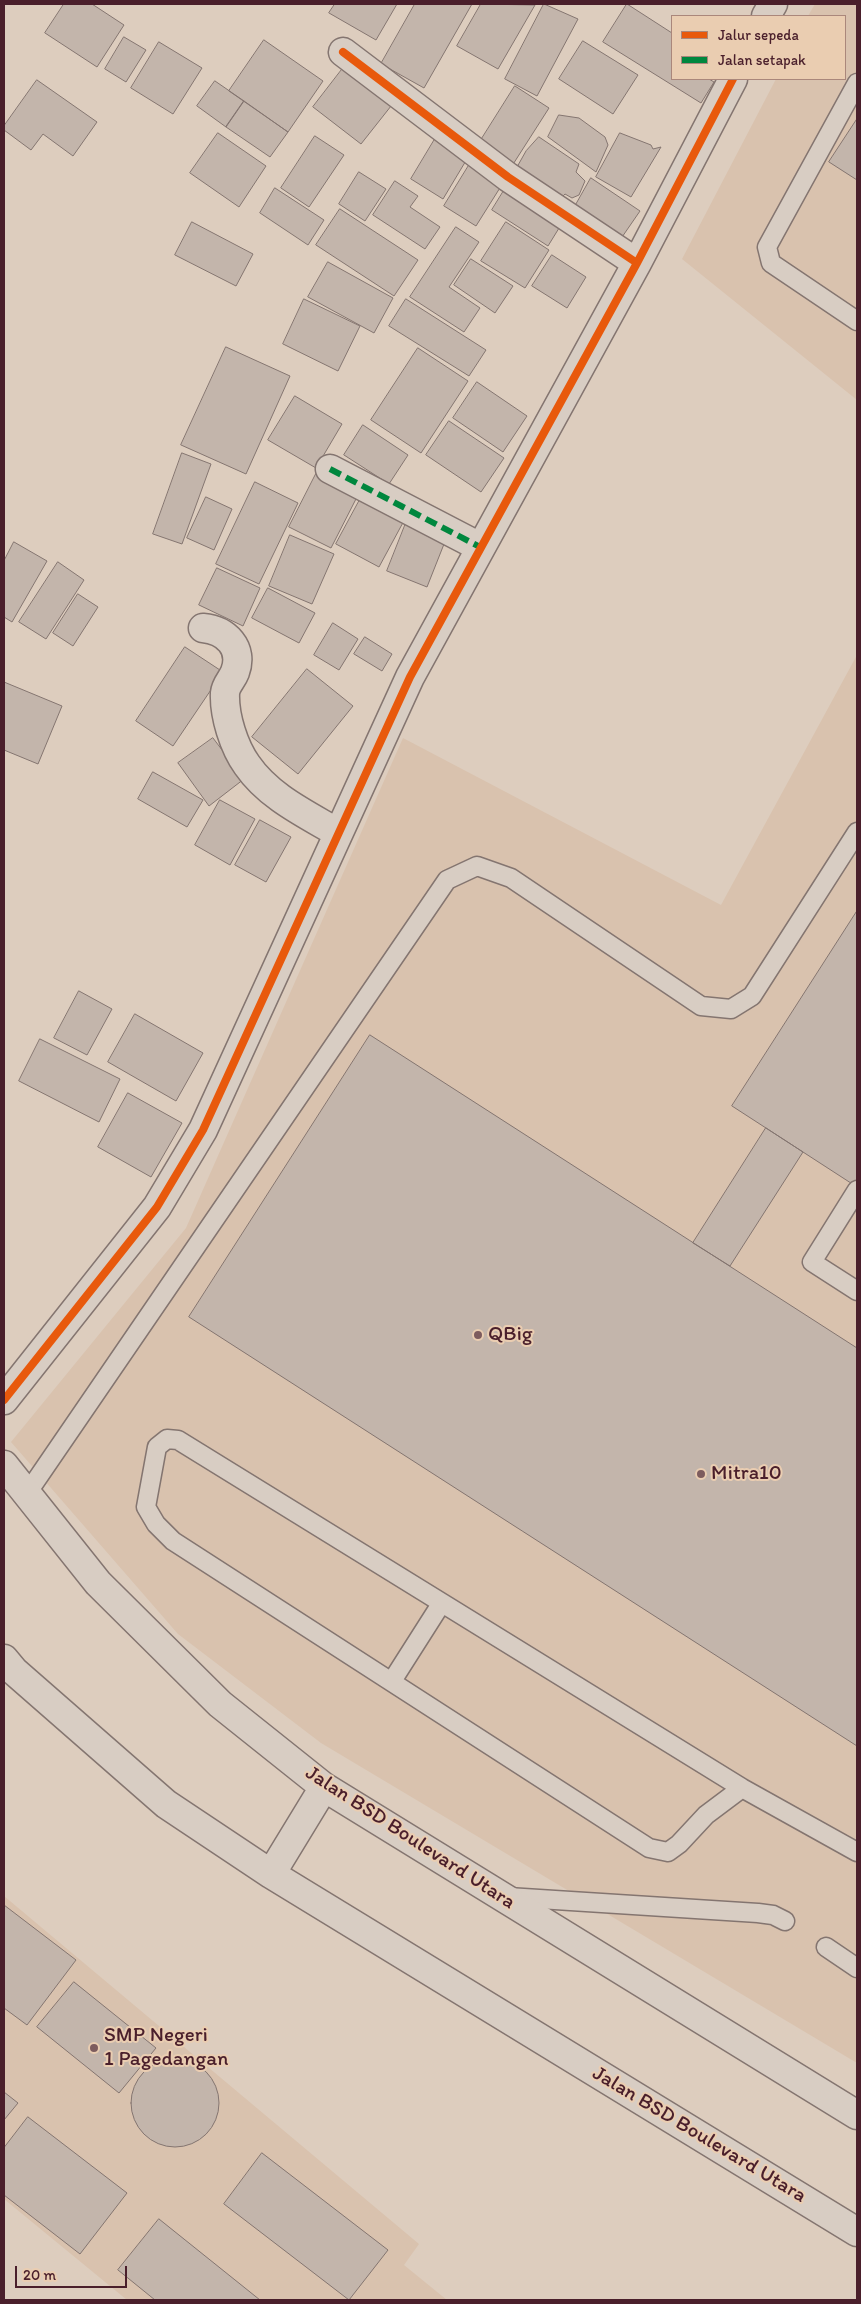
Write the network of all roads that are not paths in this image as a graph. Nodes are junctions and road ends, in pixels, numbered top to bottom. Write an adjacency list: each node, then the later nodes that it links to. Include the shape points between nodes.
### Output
1 (343, 52): 4 (street, via 508,177)
2 (732, 80): 4 (street)
3 (857, 83): 5 (lane, via 768,247 771,263)
4 (637, 263): 7 (street)
5 (857, 321)
6 (330, 469): 7 (street)
7 (480, 547): 10 (street, via 410,677)
8 (203, 628): 10 (street, via 223,633 236,650 237,662 225,694 235,743 246,765 280,799)
9 (857, 832): 15 (lane, via 752,996 731,1009 701,1006 511,878 477,866 447,880)
10 (338, 833): 13 (street, via 203,1130 157,1207)
11 (857, 1190): 12 (lane, via 812,1262)
12 (857, 1291)
13 (4, 1400)
14 (4, 1465): 15 (street, Jalan BSD Boulevard Utara)
15 (26, 1495): 19 (street, Jalan BSD Boulevard Utara, via 98,1583 207,1691)
16 (441, 1604): 18 (lane); 18 (lane, via 178,1440 167,1439 158,1447 146,1507 172,1541); 20 (lane)
17 (4, 1659): 22 (street, Jalan BSD Boulevard Utara, via 166,1804)
18 (392, 1681): 20 (lane, via 649,1848 668,1852 706,1815)
19 (324, 1787): 22 (street); 23 (street, Jalan BSD Boulevard Utara)
20 (742, 1788): 21 (lane)
21 (857, 1852)
22 (271, 1874): 28 (street, Jalan BSD Boulevard Utara)
23 (500, 1896): 24 (lane, via 758,1913); 27 (street, Jalan BSD Boulevard Utara)
24 (785, 1921)
25 (826, 1948): 26 (lane)
26 (857, 1968)
27 (857, 2115)
28 (857, 2232)

